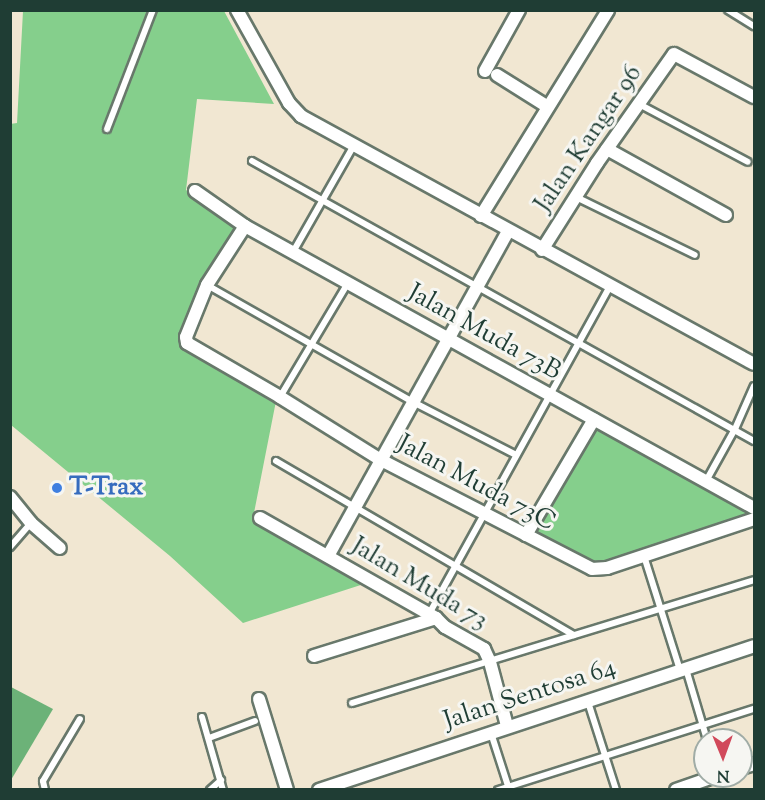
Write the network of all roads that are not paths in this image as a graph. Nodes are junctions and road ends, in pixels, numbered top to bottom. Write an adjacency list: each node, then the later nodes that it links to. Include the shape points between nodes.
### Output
1 (153, 10): 12 (lane)
2 (237, 10): 13 (street, via 294,111)
3 (519, 10): 7 (street)
4 (728, 10): 6 (lane)
5 (607, 11): 11 (street)
6 (754, 26)
7 (485, 71)
8 (498, 75): 11 (street)
9 (754, 97): 10 (street, Jalan Kangar 96, via 674,54)
10 (639, 104): 14 (street, Jalan Kangar 96); 16 (lane)
11 (548, 107): 21 (street)
12 (107, 129)
13 (354, 145): 19 (lane); 21 (street)
14 (607, 149): 18 (street, Jalan Kangar 96); 20 (street)
15 (252, 161): 19 (lane)
16 (748, 162)
17 (195, 191): 22 (street, Jalan Muda 73B)
18 (576, 197): 24 (street, Jalan Kangar 96); 26 (lane)
19 (322, 200): 25 (lane); 30 (lane)
20 (726, 215)
21 (481, 216): 23 (street)
22 (244, 226): 25 (street, Jalan Muda 73B); 28 (street)
23 (508, 231): 24 (street); 30 (street)
24 (542, 249): 29 (street)
25 (292, 253): 27 (street, Jalan Muda 73B)
26 (695, 255)
27 (348, 283): 31 (street, Jalan Muda 73B); 33 (lane)
28 (207, 285): 33 (lane); 37 (street, Jalan Muda 73C, via 187,343)
29 (610, 286): 32 (lane); 34 (street)
30 (477, 287): 31 (street); 32 (lane)
31 (448, 339): 36 (street, Jalan Muda 73B); 38 (street)
32 (578, 343): 36 (lane); 40 (lane)
33 (311, 345): 37 (lane); 38 (lane)
34 (754, 364)
35 (754, 386): 40 (lane)
36 (550, 395): 39 (street, Jalan Muda 73B); 42 (lane)
37 (280, 397): 43 (street, Jalan Muda 73C)
38 (413, 402): 42 (lane); 43 (street)
39 (594, 419): 45 (street, Jalan Muda 73B); 53 (street)
40 (735, 429): 41 (lane); 45 (lane)
41 (754, 441)
42 (516, 455): 49 (lane)
43 (381, 460): 47 (street); 49 (street, Jalan Muda 73C)
44 (276, 461): 47 (lane)
45 (706, 481): 48 (street, Jalan Muda 73B)
46 (10, 497): 52 (street)
47 (356, 506): 56 (street); 58 (lane)
48 (754, 508)
49 (483, 514): 53 (street, Jalan Muda 73C); 58 (lane)
50 (260, 518): 56 (street, Jalan Muda 73)
51 (754, 519): 57 (street, Jalan Muda 73C)
52 (31, 523): 54 (lane); 55 (street)
53 (526, 535): 57 (street, Jalan Muda 73C, via 592,569)
54 (10, 547)
55 (60, 548)
56 (328, 555): 61 (street, Jalan Muda 73)
57 (644, 556): 60 (lane)
58 (456, 565): 61 (lane); 62 (lane)
59 (754, 580): 60 (lane)
60 (659, 610): 62 (lane); 66 (lane)
61 (433, 616): 64 (street); 65 (street, Jalan Muda 73, via 484,648)
62 (574, 635): 65 (lane)
63 (754, 646): 66 (street, Jalan Sentosa 64)
64 (314, 656)
65 (490, 662): 69 (lane); 75 (street, Jalan Muda 73)
66 (683, 669): 68 (street, Jalan Sentosa 64); 74 (lane)
67 (259, 699): 86 (street)
68 (587, 700): 75 (street, Jalan Sentosa 64); 79 (lane)
69 (352, 703)
70 (754, 709): 74 (lane)
71 (202, 717): 78 (lane)
72 (80, 719): 83 (lane, via 43,781)
73 (255, 721): 78 (lane)
74 (703, 725): 76 (lane); 79 (lane)
75 (507, 726): 77 (street, Jalan Sentosa 64)
76 (704, 728)
77 (491, 731): 82 (lane); 87 (street, Jalan Sentosa 64)
78 (209, 738): 80 (lane)
79 (606, 756): 82 (lane); 89 (lane)
80 (221, 780): 84 (lane); 85 (lane)
81 (693, 787): 90 (street)
82 (508, 788): 88 (lane)
83 (45, 789)
84 (210, 789)
85 (223, 789)
86 (287, 789)
87 (320, 789)
88 (498, 789)
89 (616, 789)
90 (676, 789)

